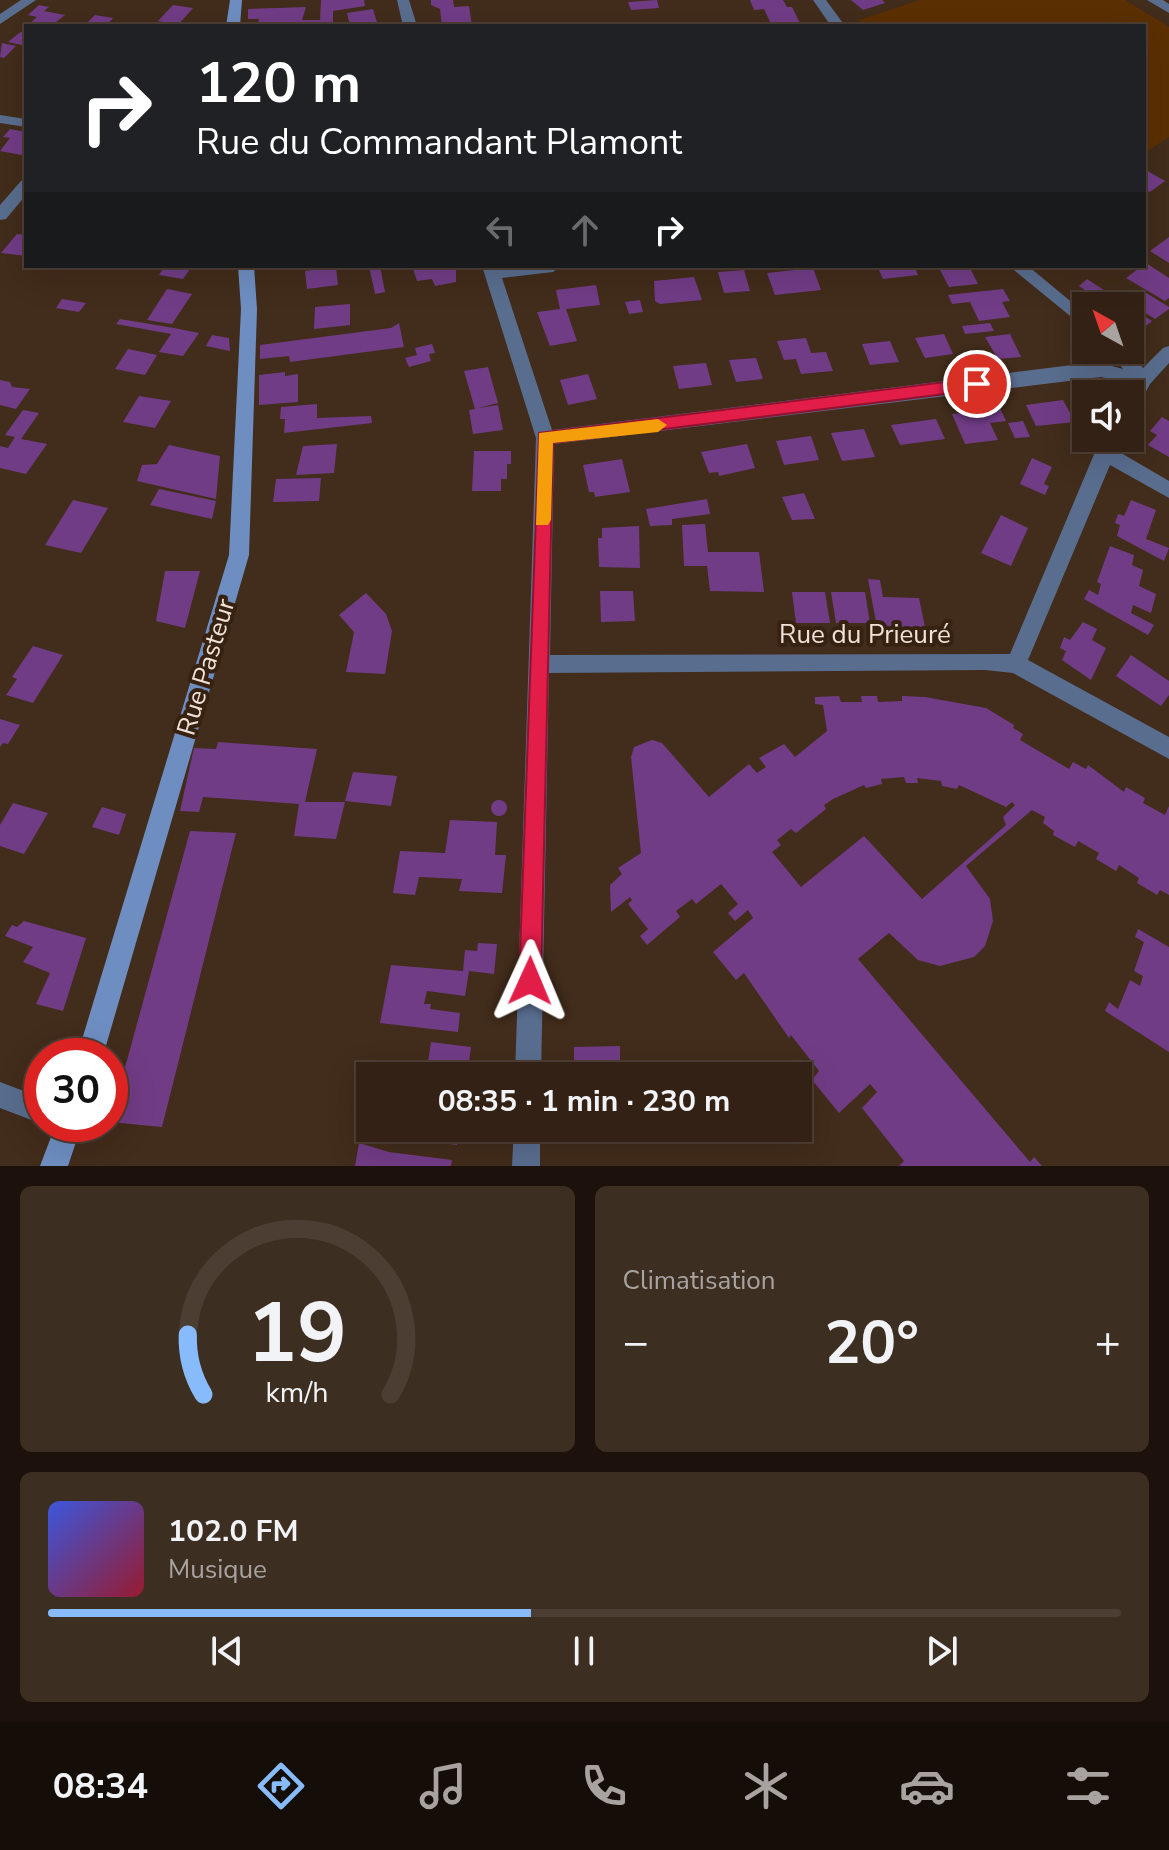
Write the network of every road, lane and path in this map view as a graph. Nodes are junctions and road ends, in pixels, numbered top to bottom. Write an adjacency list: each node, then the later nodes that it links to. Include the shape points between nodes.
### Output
1 (30, 0): 7 (street)
2 (236, 0): 8 (main road)
3 (403, 0): 9 (street)
4 (819, 0): 10 (street)
5 (1153, 0): 6 (street)
6 (1169, 9)
7 (0, 20)
8 (233, 24)
9 (409, 24)
10 (837, 24)
11 (0, 119): 12 (street)
12 (24, 123)
13 (24, 187): 14 (street)
14 (0, 215)
15 (246, 268): 30 (main road, Rue Pasteur, via 239,555)
16 (522, 268): 18 (street)
17 (1019, 268): 19 (street)
18 (491, 270): 23 (street)
19 (1072, 311)
20 (1169, 352): 22 (street)
21 (1129, 364): 22 (street)
22 (1143, 380): 23 (street, via 1101,370 1072,372)
23 (545, 438): 27 (street)
24 (1105, 452): 28 (street)
25 (1117, 452): 26 (street)
26 (1169, 490)
27 (539, 664): 28 (street, Rue du Prieuré); 31 (street)
28 (1016, 664): 29 (street, Rue du Prieuré)
29 (1169, 749)
30 (95, 1038)
31 (528, 1062)
32 (0, 1095): 33 (street)
33 (24, 1104)
34 (63, 1142): 36 (main road)
35 (527, 1142): 37 (street)
36 (54, 1166)
37 (526, 1166)

